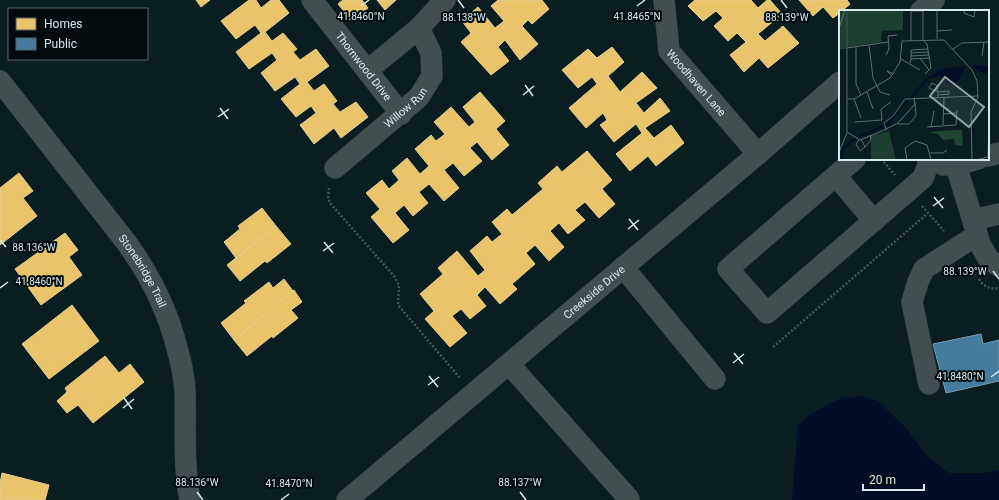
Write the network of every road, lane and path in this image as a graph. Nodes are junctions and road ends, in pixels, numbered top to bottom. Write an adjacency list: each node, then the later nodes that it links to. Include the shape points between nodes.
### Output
1 (312, 0): 7 (street, Thornwood Drive)
2 (445, 0): 6 (street)
3 (664, 0): 11 (street, Woodhaven Lane, via 669,51)
4 (934, 0): 5 (street)
5 (922, 10)
6 (419, 28): 7 (street); 10 (street, Willow Run, via 431,53 432,76 419,97)
7 (368, 70): 10 (street, Thornwood Drive)
8 (0, 81): 32 (street, Stonebridge Trail, via 142,262 163,302 182,365)
9 (839, 83): 11 (street, Creekside Drive)
10 (401, 114): 18 (street, Willow Run)
11 (758, 154): 25 (street, Creekside Drive)
12 (999, 154): 13 (street)
13 (989, 156)
14 (854, 160): 19 (street)
15 (974, 160): 17 (street)
16 (928, 162): 17 (street); 22 (street, via 924,178)
17 (956, 165): 23 (street)
18 (335, 168): 30 (path, via 328,193 330,203 394,276 399,285 398,306)
19 (836, 176): 22 (street); 22 (street, via 728,269 767,313)
20 (928, 213): 26 (path)
21 (999, 214): 23 (street)
22 (874, 220)
23 (975, 228): 24 (street, via 989,260); 29 (street, via 924,269 912,302)
24 (999, 266)
25 (623, 267): 27 (street, Creekside Drive); 28 (street)
26 (774, 347)
27 (509, 364): 30 (street, Creekside Drive); 31 (street)
28 (715, 379)
29 (929, 384)
30 (473, 394): 33 (street, Creekside Drive)
31 (629, 499)
32 (190, 500)
33 (348, 500)

